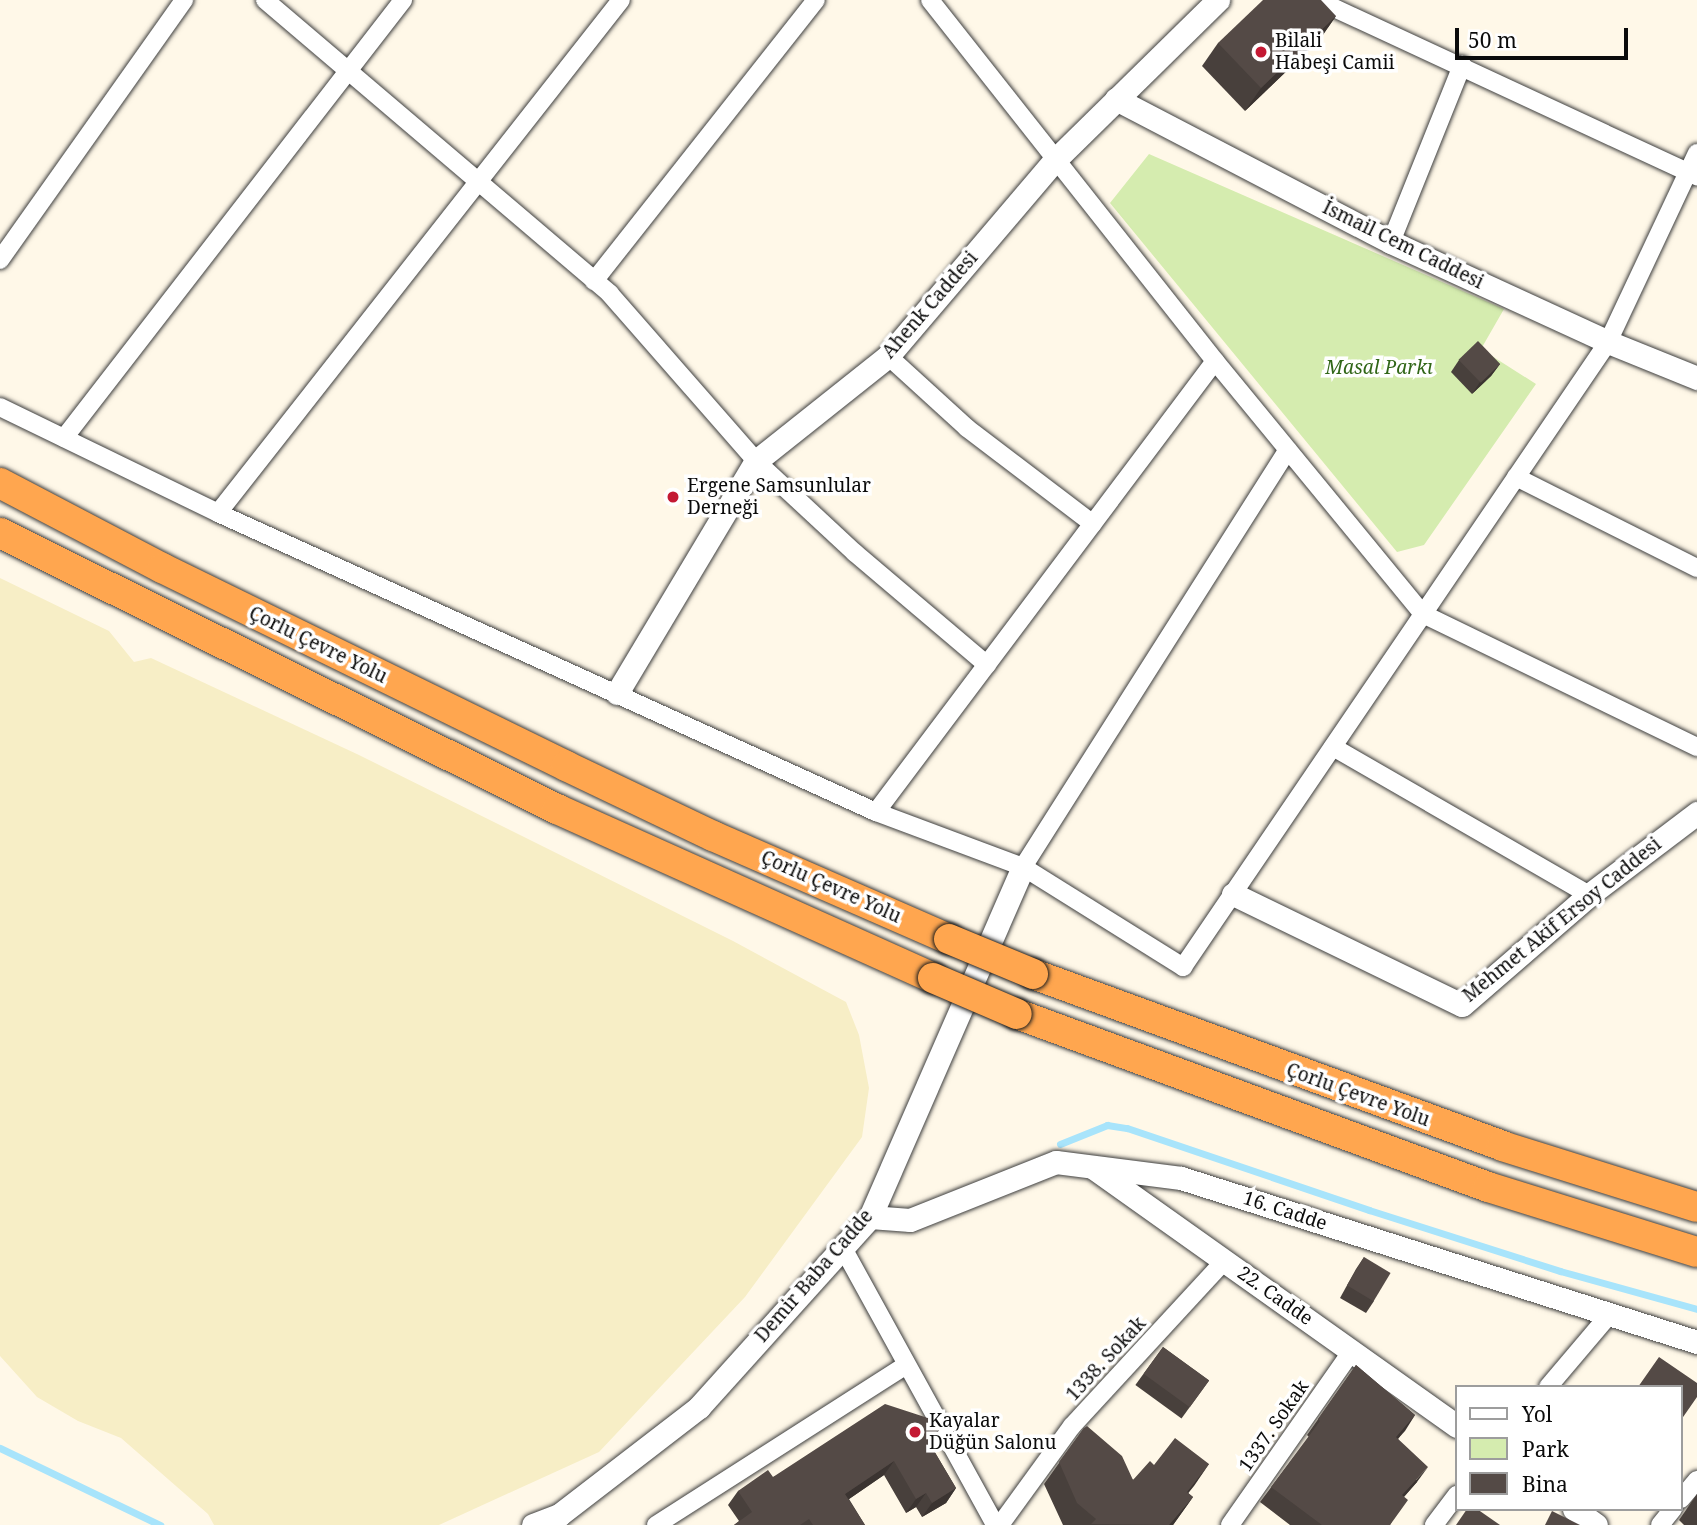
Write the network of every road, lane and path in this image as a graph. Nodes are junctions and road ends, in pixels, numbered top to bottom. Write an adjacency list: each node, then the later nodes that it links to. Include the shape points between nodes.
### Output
1 (184, 0): 17 (street)
2 (265, 0): 10 (street)
3 (403, 0): 10 (street)
4 (621, 0): 15 (street)
5 (816, 0): 18 (street)
6 (930, 0): 13 (street)
7 (1219, 0): 11 (street, Ahenk Caddesi)
8 (1317, 0): 9 (street)
9 (1462, 65): 14 (street); 16 (street)
10 (348, 71): 15 (street); 24 (street)
11 (1116, 99): 13 (street, Ahenk Caddesi); 16 (street, İsmail Cem Caddesi)
12 (1697, 153): 14 (street)
13 (1054, 161): 20 (street, Ahenk Caddesi); 21 (street)
14 (1694, 174): 19 (street)
15 (477, 181): 18 (street); 29 (street)
16 (1391, 242): 19 (street, İsmail Cem Caddesi)
17 (0, 260)
18 (594, 281): 26 (street)
19 (1608, 342): 22 (street, İsmail Cem Caddesi); 27 (street)
20 (888, 356): 26 (street, Ahenk Caddesi); 30 (street, via 967,428)
21 (1215, 361): 25 (street); 30 (street)
22 (1697, 378)
23 (0, 407): 24 (street)
24 (64, 438): 29 (street)
25 (1288, 450): 33 (street); 40 (street)
26 (756, 461): 34 (street); 35 (street, Ahenk Caddesi)
27 (1516, 477): 32 (street); 33 (street)
28 (0, 483): 44 (highway, Çorlu Çevre Yolu, bridge, via 162,568 566,766 949,939 1502,1146)
29 (218, 513): 35 (street)
30 (1093, 524): 34 (street)
31 (0, 533): 47 (highway, bridge, via 557,809 1017,1014 1488,1187)
32 (1697, 568)
33 (1423, 614): 36 (street); 37 (street)
34 (986, 665): 38 (street)
35 (618, 693): 38 (street)
36 (1333, 747): 41 (street); 42 (street)
37 (1697, 747)
38 (876, 812): 40 (street)
39 (1697, 813): 42 (street, Mehmet Akif Ersoy Caddesi)
40 (1023, 867): 41 (street, via 1184,967); 45 (street, Demir Baba Cadde)
41 (1233, 894): 42 (street, Mehmet Akif Ersoy Caddesi, via 1461,1005)
42 (1589, 895)
43 (1092, 1167): 45 (street, 16. Cadde, via 1056,1162 910,1220); 48 (street, 22. Cadde); 49 (street, 16. Cadde, via 1181,1178)
44 (1697, 1207)
45 (870, 1217): 46 (street, Demir Baba Cadde)
46 (843, 1248): 52 (street); 60 (street, Demir Baba Cadde, via 699,1407 559,1515)
47 (1697, 1252)
48 (1224, 1261): 51 (street, 22. Cadde); 62 (street, 1338. Sokak, via 1072,1426)
49 (1609, 1314): 50 (street, 16. Cadde); 53 (street)
50 (1697, 1342)
51 (1352, 1351): 54 (street, 22. Cadde); 63 (street, 1337. Sokak)
52 (905, 1366): 61 (street); 62 (street)
53 (1550, 1385)
54 (1456, 1425)
55 (1697, 1479): 57 (street)
56 (1456, 1496): 64 (street)
57 (1683, 1496)
58 (1577, 1511): 65 (street)
59 (1671, 1511): 66 (street)
60 (533, 1525)
61 (656, 1525)
62 (998, 1525)
63 (1230, 1525)
64 (1434, 1525)
65 (1596, 1525)
66 (1660, 1525)

